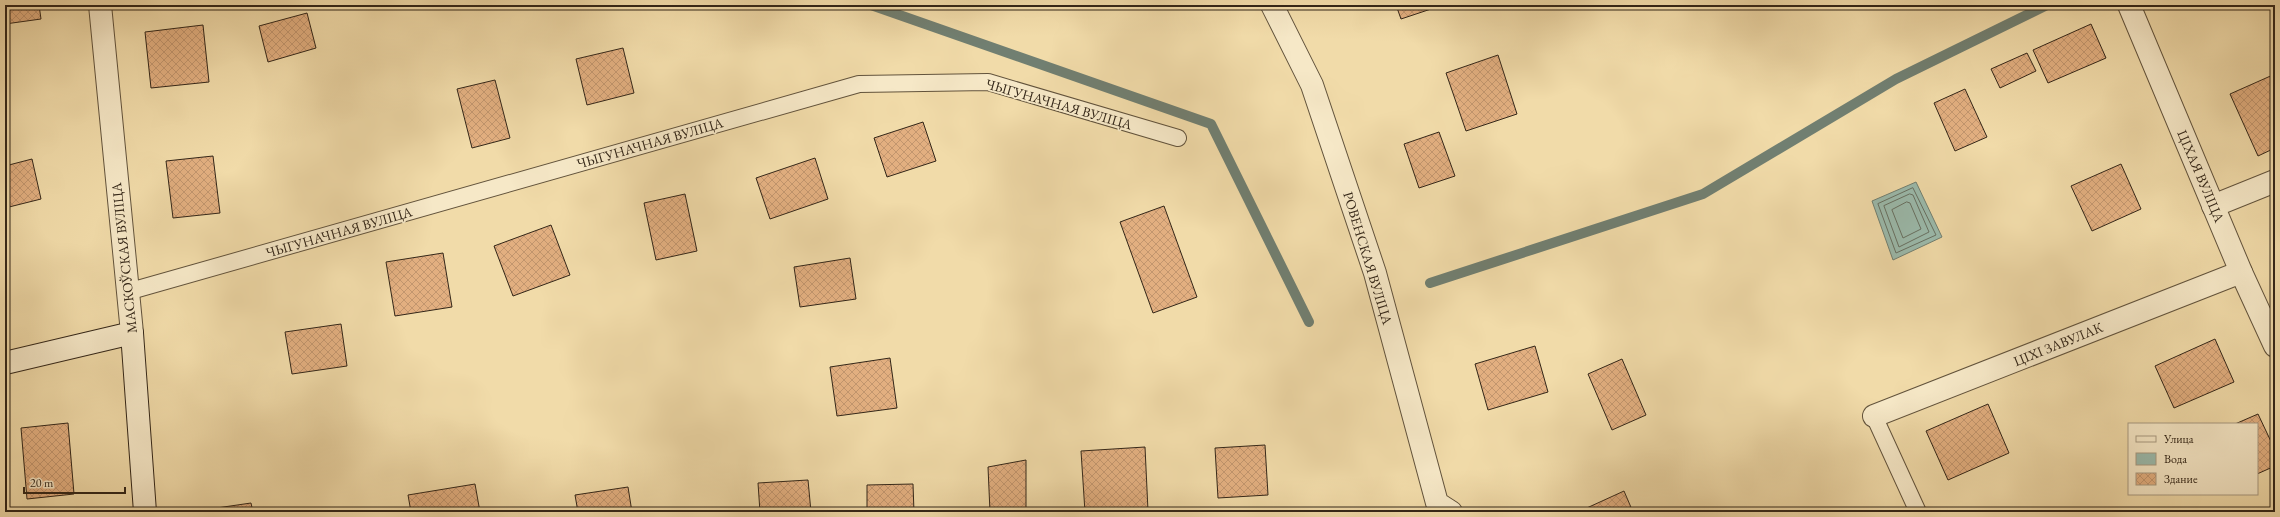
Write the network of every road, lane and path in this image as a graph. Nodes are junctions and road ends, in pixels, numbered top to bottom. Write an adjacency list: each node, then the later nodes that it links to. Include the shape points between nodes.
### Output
1 (100, 5): 8 (street, МАСКОЎСКАЯ ВУЛІЦА)
2 (1272, 5): 13 (street, РОВЕНСКАЯ ВУЛІЦА, via 1312,85 1375,273)
3 (2129, 5): 6 (street, ЦІХАЯ ВУЛІЦА)
4 (1178, 138): 8 (lane, ЧЫГУНАЧНАЯ ВУЛІЦА, via 988,82 859,84)
5 (2275, 181): 6 (street)
6 (2213, 206): 7 (street, ЦІХАЯ ВУЛІЦА)
7 (2241, 272): 10 (street, ЦІХАЯ ВУЛІЦА); 12 (street, ЦІХІ ЗАВУЛАК)
8 (127, 292): 9 (street, МАСКОЎСКАЯ ВУЛІЦА)
9 (132, 333): 11 (street); 14 (street, МАСКОЎСКАЯ ВУЛІЦА)
10 (2275, 346)
11 (5, 363)
12 (1874, 416): 15 (lane)
13 (1438, 509)
14 (145, 512)
15 (1918, 512)

